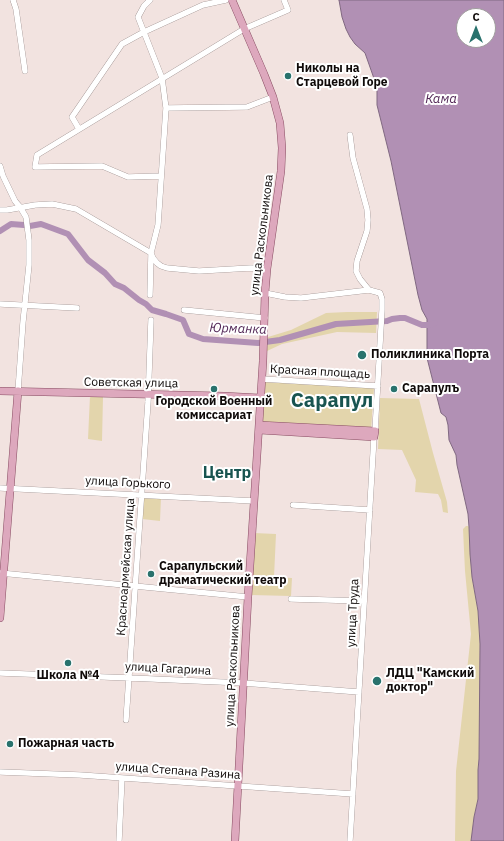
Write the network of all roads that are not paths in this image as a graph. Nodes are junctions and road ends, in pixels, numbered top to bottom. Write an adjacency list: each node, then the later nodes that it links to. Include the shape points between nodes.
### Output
1 (13, 0): 8 (street)
2 (150, 0): 7 (street, via 138,17)
3 (226, 0): 7 (street, via 203,5)
4 (232, 0): 6 (main road, улица Раскольникова)
5 (284, 0): 6 (street, via 288,10)
6 (244, 29): 9 (street); 10 (main road, улица Раскольникова)
7 (144, 32): 9 (street); 12 (street, via 122,44 80,105 72,117)
8 (25, 71)
9 (162, 78): 11 (street); 12 (street)
10 (273, 97): 11 (street, via 247,107); 19 (main road, улица Раскольникова, via 280,123 282,148)
11 (166, 108): 15 (street)
12 (79, 129): 15 (street, via 37,155 35,166 102,166 128,177)
13 (350, 135): 20 (street, via 368,220 356,271)
14 (0, 166): 16 (street)
15 (162, 176): 18 (street, via 158,225)
16 (20, 207): 17 (street); 18 (street, via 52,204 76,210); 24 (street, via 26,217 29,240)
17 (0, 210)
18 (151, 253): 19 (street, via 157,263 166,268 199,271); 22 (street)
19 (267, 269): 21 (main road, улица Раскольникова)
20 (369, 290): 21 (street, via 301,298); 30 (street, улица Труда, via 380,293 382,299)
21 (265, 293): 28 (main road, улица Раскольникова)
22 (150, 295)
23 (0, 304): 24 (street)
24 (25, 306): 25 (street); 32 (street)
25 (77, 308)
26 (184, 310): 28 (street)
27 (151, 320): 33 (street, Красноармейская улица)
28 (265, 320): 29 (main road, улица Раскольникова)
29 (262, 379): 30 (street, Красная площадь); 34 (main road, улица Раскольникова)
30 (378, 386): 36 (street, улица Труда)
31 (0, 391): 32 (main road, Советская улица)
32 (18, 391): 33 (main road, Советская улица); 38 (main road)
33 (148, 395): 34 (main road, Советская улица); 39 (street, Красноармейская улица)
34 (261, 398): 35 (main road, улица Раскольникова)
35 (259, 428): 36 (main road); 40 (main road, улица Раскольникова)
36 (375, 434): 42 (street, улица Труда)
37 (0, 488): 38 (street, улица Горького)
38 (10, 488): 39 (street, улица Горького); 43 (main road)
39 (141, 495): 40 (street, улица Горького); 44 (street, Красноармейская улица)
40 (254, 501): 45 (main road, улица Раскольникова)
41 (293, 504): 42 (street)
42 (370, 510): 47 (street, улица Труда)
43 (2, 573): 44 (street); 48 (main road)
44 (135, 586): 45 (street); 50 (street, Красноармейская улица)
45 (248, 597): 51 (main road, улица Раскольникова)
46 (291, 599): 47 (street)
47 (364, 601): 52 (street, улица Труда)
48 (0, 618)
49 (0, 673): 50 (street, улица Гагарина)
50 (130, 678): 51 (street, улица Гагарина); 53 (street, Красноармейская улица)
51 (243, 683): 52 (street, улица Гагарина); 56 (main road, улица Раскольникова)
52 (359, 692): 57 (street, улица Труда)
53 (126, 720)
54 (0, 772): 55 (street, улица Степана Разина)
55 (122, 778): 56 (street, улица Степана Разина); 58 (street)
56 (238, 786): 57 (street, улица Степана Разина); 59 (main road, улица Раскольникова)
57 (353, 794): 60 (street, улица Труда)
58 (119, 841)
59 (235, 841)
60 (350, 841)

